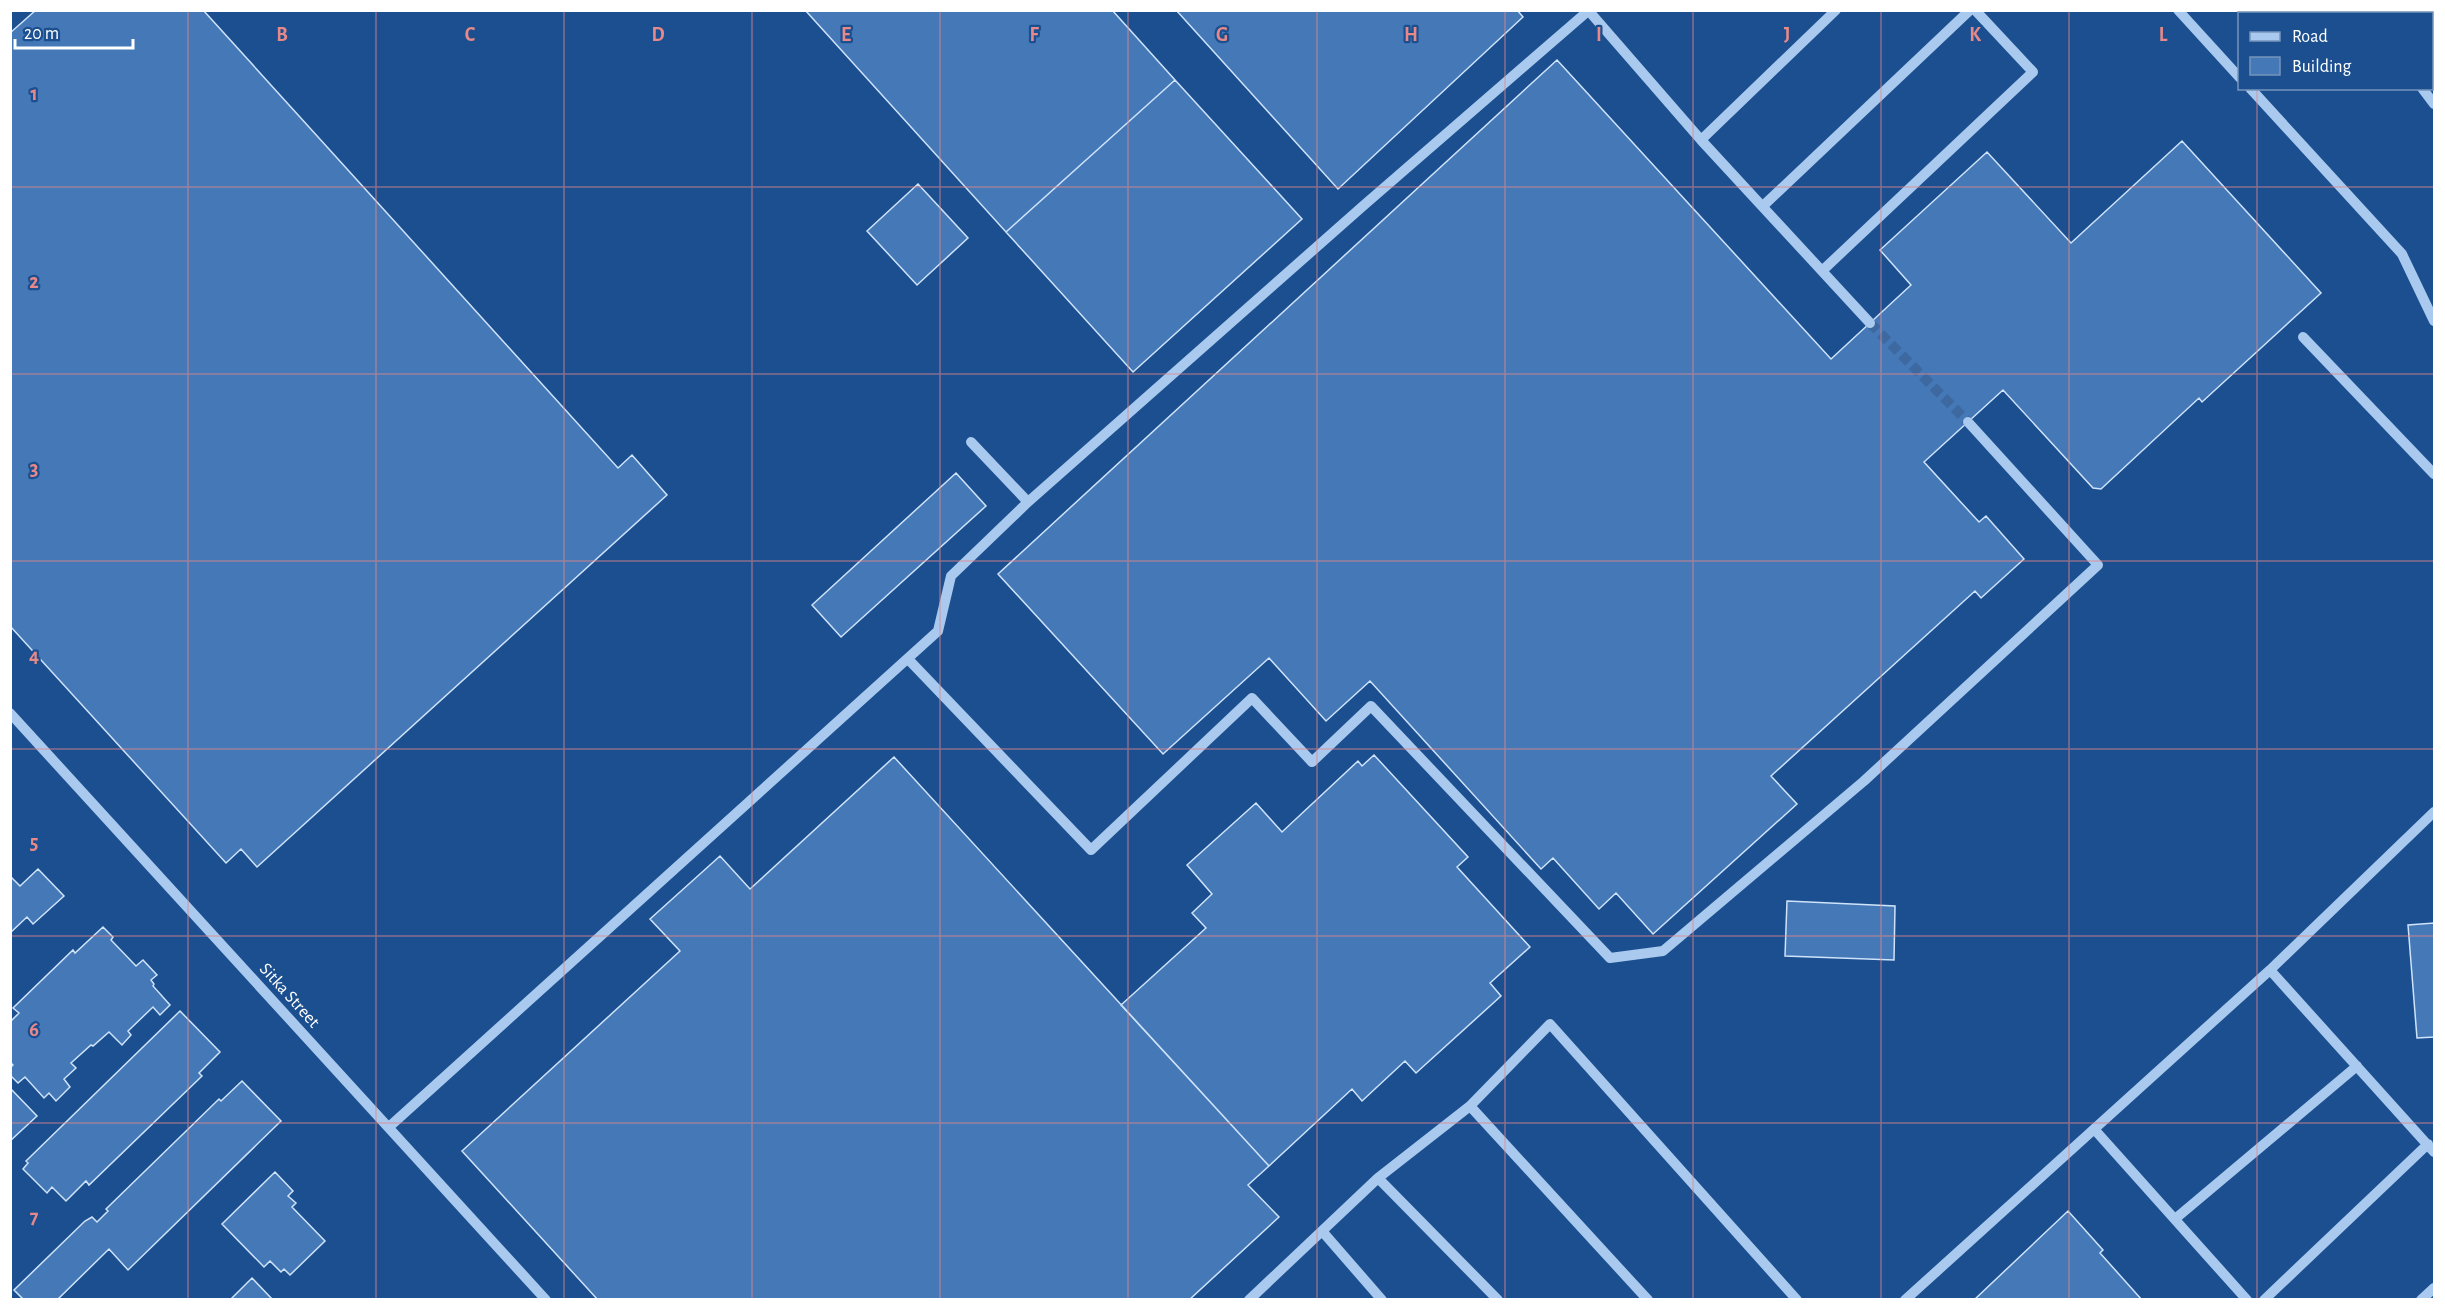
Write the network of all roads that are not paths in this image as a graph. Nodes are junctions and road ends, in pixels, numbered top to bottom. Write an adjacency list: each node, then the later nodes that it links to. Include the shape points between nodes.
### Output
1 (1836, 10): 10 (street)
2 (1970, 10): 11 (street)
3 (1975, 10): 12 (street, via 2033,72)
4 (2178, 10): 6 (street)
5 (1588, 11): 10 (street); 19 (street)
6 (2238, 76)
7 (2252, 90): 13 (street, via 2402,254)
8 (2424, 90): 9 (street)
9 (2434, 104)
10 (1701, 140): 11 (street)
11 (1763, 206): 12 (street)
12 (1822, 270): 14 (street)
13 (2434, 321)
14 (1870, 323)
15 (2303, 337): 18 (street)
16 (1968, 422): 20 (street, via 2098,565 1864,781 1663,951 1610,958 1371,706 1312,762 1252,698 1091,850)
17 (970, 442): 19 (street)
18 (2434, 474)
19 (1028, 502): 20 (street, via 951,576 938,631)
20 (908, 659): 26 (street)
21 (10, 712): 26 (street, Sitka Street)
22 (2434, 812): 23 (street)
23 (2270, 970): 24 (street); 27 (street)
24 (2357, 1066): 28 (street); 30 (street)
25 (1470, 1106): 29 (street); 37 (street); 38 (street, via 1550,1024)
26 (389, 1127): 33 (street, Sitka Street)
27 (2094, 1129): 30 (street); 39 (street)
28 (2431, 1148): 41 (street)
29 (1378, 1178): 31 (street); 36 (street)
30 (2175, 1219): 40 (street)
31 (1322, 1231): 34 (street); 35 (street)
32 (2434, 1288): 42 (street)
33 (546, 1299)
34 (1249, 1299)
35 (1383, 1299)
36 (1498, 1299)
37 (1648, 1299)
38 (1797, 1299)
39 (1905, 1299)
40 (2247, 1299)
41 (2264, 1299)
42 (2421, 1299)

